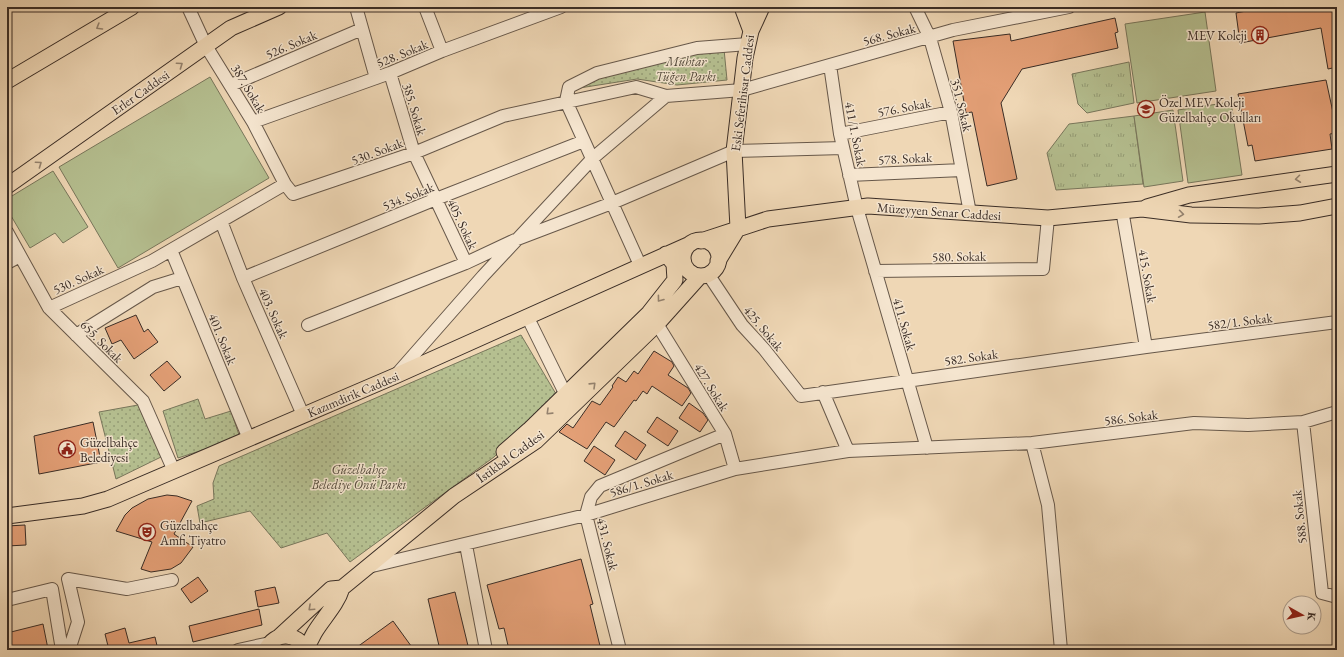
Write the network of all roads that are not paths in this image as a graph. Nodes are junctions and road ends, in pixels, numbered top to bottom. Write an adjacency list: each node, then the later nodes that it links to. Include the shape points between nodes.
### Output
1 (188, 7): 15 (street, 387. Sokak)
2 (279, 7): 15 (main road, Erler Caddesi, via 231,28)
3 (356, 7): 12 (street)
4 (424, 7): 16 (street)
5 (561, 7): 11 (street, 528. Sokak)
6 (742, 7): 13 (main road, Eski Seferihisar Caddesi)
7 (762, 7): 13 (main road)
8 (915, 7): 14 (street, 351. Sokak)
9 (1068, 7): 14 (street, 568. Sokak, via 954,30)
10 (129, 8): 20 (main road, one-way to 20)
11 (543, 10): 16 (street, 528. Sokak)
12 (362, 29): 19 (street); 21 (street, 526. Sokak)
13 (750, 37): 22 (main road, Eski Seferihisar Caddesi); 24 (street, via 597,73 569,87)
14 (930, 38): 17 (street, 568. Sokak); 25 (street, 351. Sokak)
15 (206, 46): 21 (street, 387. Sokak); 37 (main road, Erler Caddesi, one-way to 15)
16 (442, 51): 18 (street, 528. Sokak)
17 (830, 65): 22 (street, 568. Sokak); 27 (street, 411/1. Sokak)
18 (390, 73): 19 (street, 528. Sokak); 31 (street, 385. Sokak)
19 (376, 78): 26 (street, 528. Sokak)
20 (7, 81)
21 (231, 85): 26 (street, 387. Sokak)
22 (742, 90): 23 (street, 530. Sokak); 30 (main road, Eski Seferihisar Caddesi)
23 (666, 96): 24 (street, 530. Sokak, via 636,87); 32 (street)
24 (566, 101): 28 (street); 31 (street, 530. Sokak, via 503,116)
25 (950, 112): 27 (street, 576. Sokak); 33 (street, 351. Sokak)
26 (253, 122): 36 (street, 387. Sokak)
27 (840, 134): 29 (street, 411/1. Sokak)
28 (584, 141): 32 (street); 38 (street, 534. Sokak)
29 (843, 148): 30 (street); 35 (street, 411/1. Sokak)
30 (734, 151): 39 (street); 47 (main road, Eski Seferihisar Caddesi)
31 (414, 153): 36 (street, 530. Sokak, via 293,194); 38 (street, 405. Sokak)
32 (593, 158): 39 (street); 49 (street)
33 (962, 170): 35 (street, 578. Sokak); 44 (street, 351. Sokak)
34 (1337, 174): 42 (main road, Müzeyyen Senar Caddesi, one-way to 42, via 1189,196)
35 (849, 175): 41 (street, 411/1. Sokak)
36 (285, 184): 46 (street, 530. Sokak)
37 (7, 186)
38 (436, 199): 56 (street, 405. Sokak); 62 (street, 534. Sokak)
39 (612, 203): 49 (street); 57 (street)
40 (1337, 206): 42 (main road, Müzeyyen Senar Caddesi, one-way to 40, via 1191,215 1259,216 1300,213)
41 (856, 208): 44 (main road, Müzeyyen Senar Caddesi, via 868,206); 47 (main road, Müzeyyen Senar Caddesi, via 768,219); 59 (street, 411. Sokak)
42 (1142, 209): 43 (main road, Müzeyyen Senar Caddesi)
43 (1122, 210): 45 (main road, Müzeyyen Senar Caddesi); 70 (street, 415. Sokak)
44 (970, 213): 45 (main road, Müzeyyen Senar Caddesi)
45 (1048, 218): 59 (street, 580. Sokak, via 1043,269)
46 (221, 221): 51 (street, 530. Sokak); 62 (street, 403. Sokak)
47 (738, 228): 50 (main road, Müzeyyen Senar Caddesi); 54 (main road)
48 (7, 232): 53 (street, 655. Sokak)
49 (515, 240): 56 (street); 71 (street)
50 (696, 242): 52 (main road, Kazımdirik Caddesi); 54 (main road, via 712,245 716,249); 58 (main road, via 683,253)
51 (171, 250): 61 (street, 401. Sokak); 64 (street, 530. Sokak)
52 (666, 254): 57 (main road, Kazımdirik Caddesi); 63 (main road, via 674,264)
53 (20, 256): 55 (street); 64 (street, 655. Sokak)
54 (718, 261): 60 (main road, via 713,271)
55 (7, 263)
56 (466, 263): 68 (street)
57 (640, 265): 65 (main road, Kazımdirik Caddesi)
58 (685, 266): 60 (main road, via 690,273); 63 (main road)
59 (875, 271): 72 (street, 411. Sokak)
60 (704, 275): 67 (main road, İstikbal Caddesi); 75 (street, 425. Sokak, via 742,326)
61 (182, 278): 69 (street, via 153,287); 80 (street, 401. Sokak)
62 (243, 278): 77 (street, 403. Sokak)
63 (675, 280): 74 (main road, one-way to 74, via 650,313)
64 (49, 308): 69 (street, 655. Sokak)
65 (527, 316): 71 (main road, Kazımdirik Caddesi); 74 (street)
66 (1337, 322): 70 (street, 582/1. Sokak)
67 (657, 324): 79 (street, 427. Sokak); 86 (main road, İstikbal Caddesi, one-way to 67, via 536,441)
68 (308, 325)
69 (76, 335): 85 (street, 655. Sokak, via 143,401)
70 (1146, 347): 72 (street, 582. Sokak)
71 (395, 376): 77 (main road, Kazımdirik Caddesi)
72 (907, 380): 73 (street, 582. Sokak); 82 (street, 411. Sokak)
73 (823, 392): 75 (street, 582. Sokak); 83 (street)
74 (566, 395): 86 (main road, one-way to 86)
75 (801, 396)
76 (1337, 412): 78 (street, 586. Sokak)
77 (303, 415): 80 (main road, Kazımdirik Caddesi)
78 (1303, 422): 81 (street, 586. Sokak, via 1248,425 1194,423); 93 (street, 588. Sokak, via 1322,593)
79 (725, 434): 84 (street, 427. Sokak); 87 (street, 431. Sokak, via 600,486 591,497)
80 (249, 439): 85 (main road, Kazımdirik Caddesi)
81 (1032, 443): 82 (street, 586. Sokak); 102 (street, via 1048,505)
82 (927, 448): 83 (street, 586/1. Sokak)
83 (848, 451): 84 (street, 586/1. Sokak)
84 (735, 469): 87 (street, 586/1. Sokak)
85 (174, 471): 88 (main road, Kazımdirik Caddesi, via 108,499 83,506)
86 (454, 496): 90 (main road, İstikbal Caddesi)
87 (586, 515): 89 (street, 586/1. Sokak); 101 (street, 431. Sokak)
88 (7, 516)
89 (466, 545): 90 (street, 586/1. Sokak); 100 (street)
90 (367, 568): 92 (main road, İstikbal Caddesi)
91 (172, 580): 97 (street, via 127,590 68,579 78,622)
92 (342, 588): 95 (main road, İstikbal Caddesi, one-way to 95, via 331,589); 99 (main road, İstikbal Caddesi, via 339,599 311,637)
93 (1337, 597)
94 (7, 600): 96 (street, via 52,589)
95 (272, 643): 98 (street); 99 (main road, via 290,636 302,643)
96 (62, 650)
97 (69, 650)
98 (238, 650)
99 (306, 650)
100 (486, 650)
101 (620, 650)
102 (1061, 650)

